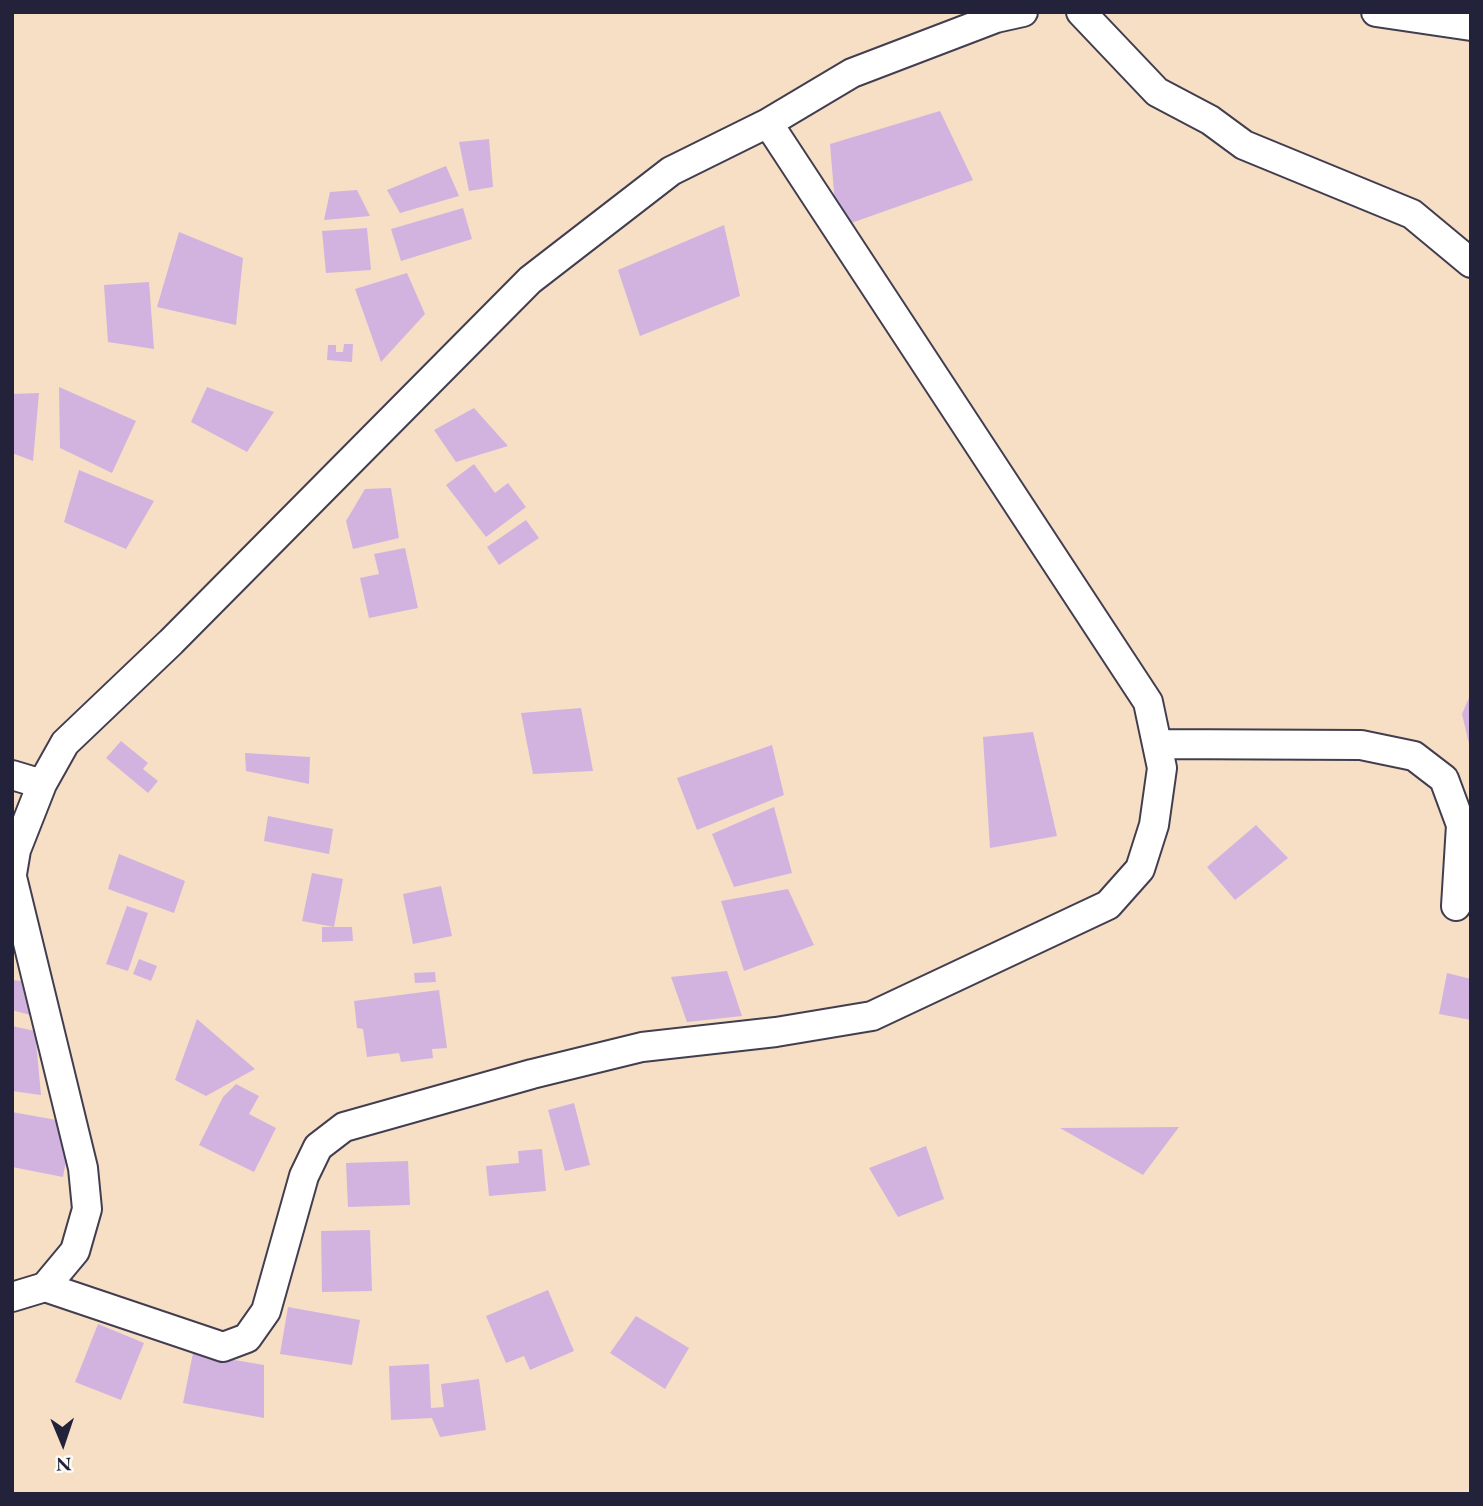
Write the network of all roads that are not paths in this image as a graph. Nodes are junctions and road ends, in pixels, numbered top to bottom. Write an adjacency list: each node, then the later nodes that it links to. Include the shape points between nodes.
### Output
1 (1023, 12): 5 (street, via 852,73)
2 (1081, 12): 6 (street, via 1157,92 1210,120 1244,145 1412,214)
3 (1376, 12): 4 (street)
4 (1471, 26)
5 (768, 123): 7 (street, via 1148,702); 9 (street, via 671,171 530,281 65,743)
6 (1471, 263)
7 (1157, 744): 11 (street, via 1361,746 1414,756 1444,779 1461,824); 12 (street, via 1162,768 1154,825 1140,869 1108,905 872,1016 642,1047 344,1126 318,1147 304,1176 266,1311 247,1338 223,1348)
8 (12, 775): 9 (street)
9 (42, 784): 10 (street, via 16,850)
10 (12, 876): 12 (street, via 83,1168 87,1209 75,1251)
11 (1456, 906)
12 (45, 1287): 13 (street)
13 (12, 1297)

